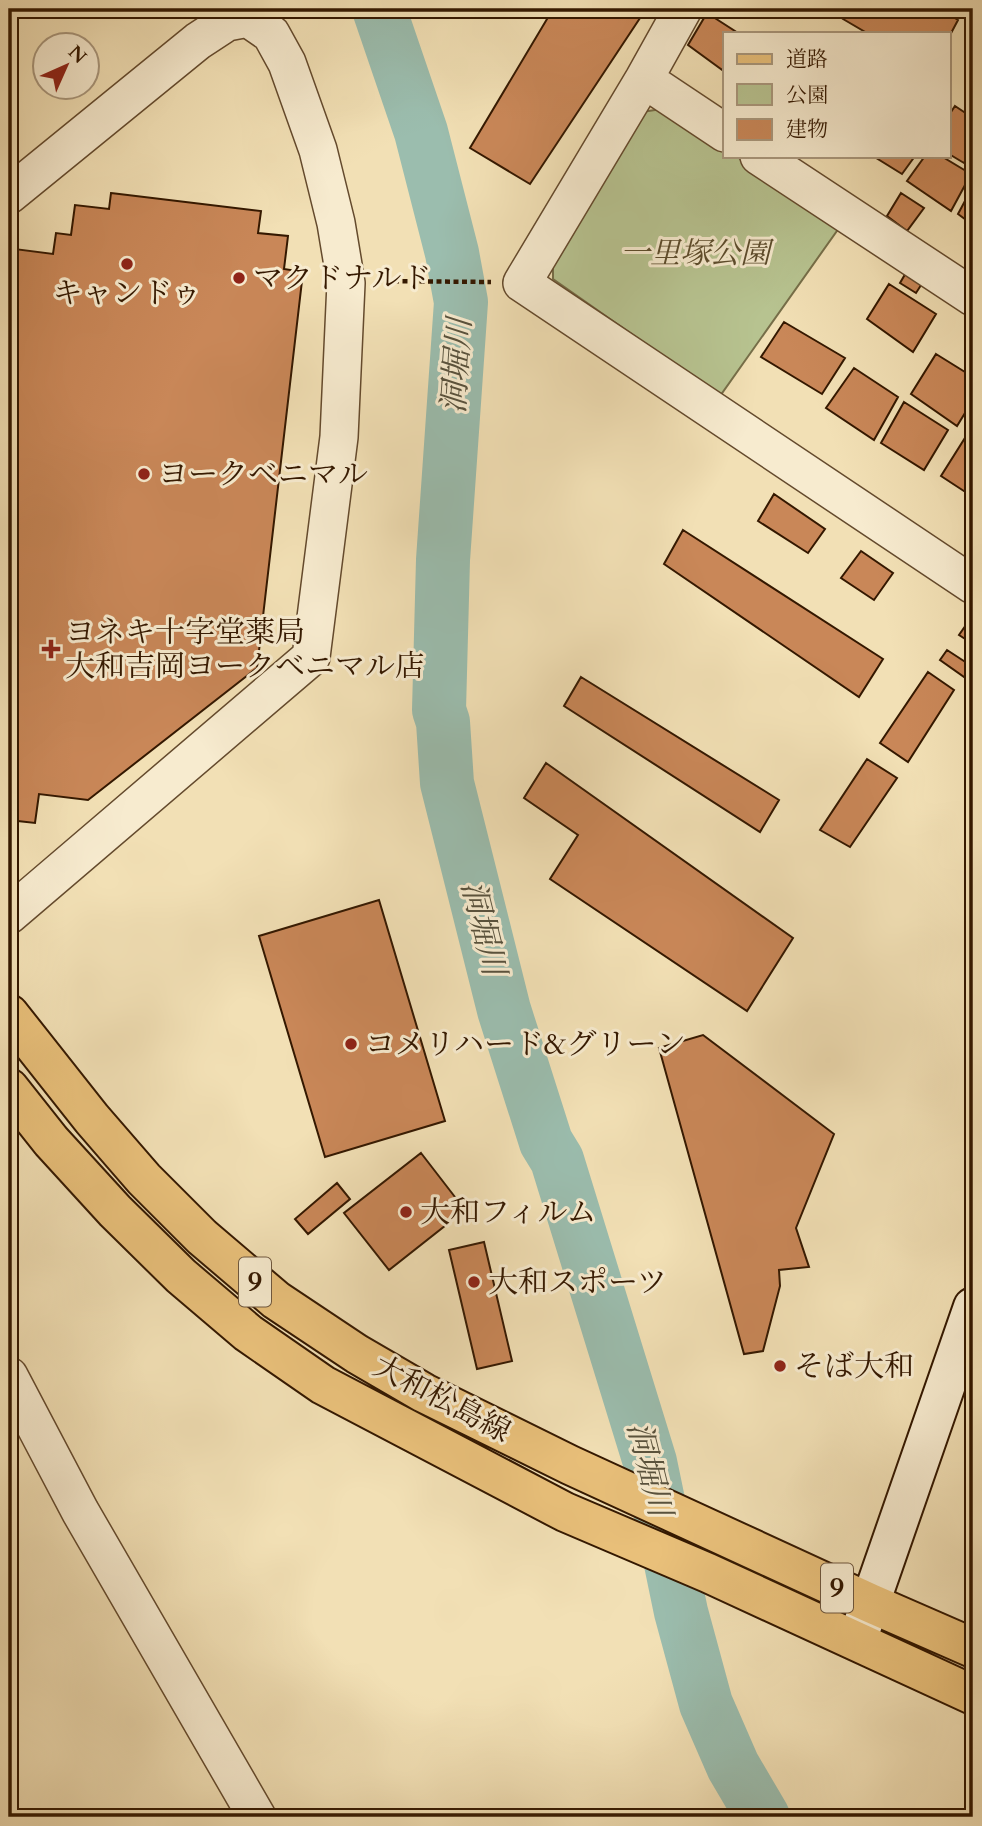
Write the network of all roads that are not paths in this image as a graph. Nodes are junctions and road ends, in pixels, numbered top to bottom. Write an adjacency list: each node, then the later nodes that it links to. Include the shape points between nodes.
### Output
1 (682, 9): 2 (street)
2 (644, 79): 3 (street); 7 (street, via 522,283)
3 (723, 132)
4 (763, 158): 6 (street)
5 (9, 195): 8 (street, via 198,41 227,22 248,18 271,34 292,74 356,282 311,657)
6 (973, 297)
7 (973, 585)
8 (9, 915)
9 (9, 1014): 13 (main road, 大和松島線 / 9, via 144,1179 202,1237 276,1300 424,1393)
10 (9, 1088): 14 (main road, 大和松島線 / 9, via 115,1211 181,1276 248,1333 323,1385 565,1512)
11 (973, 1307): 13 (street)
12 (9, 1376): 17 (street, via 80,1511)
13 (870, 1603): 14 (street); 15 (main road, 大和松島線 / 9)
14 (856, 1643): 16 (main road, 大和松島線 / 9)
15 (973, 1648)
16 (973, 1695)
17 (257, 1817)

